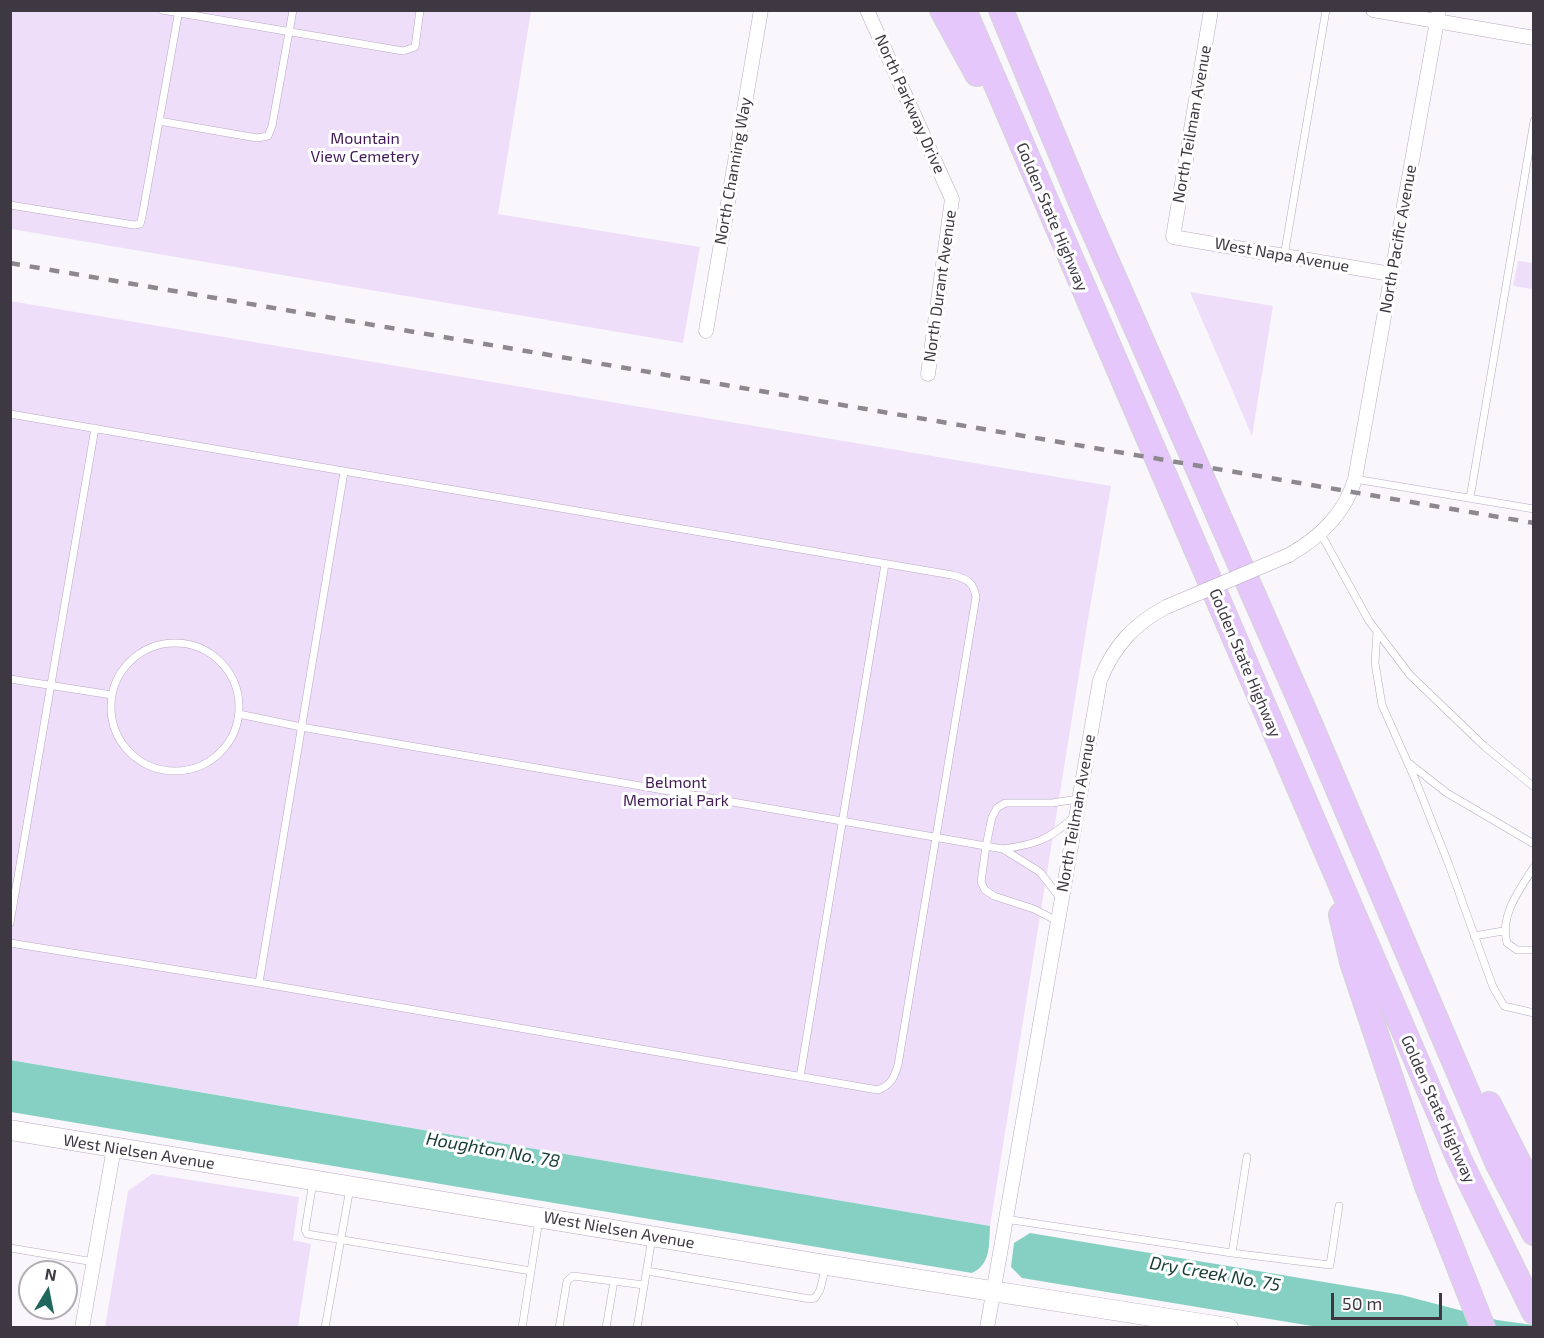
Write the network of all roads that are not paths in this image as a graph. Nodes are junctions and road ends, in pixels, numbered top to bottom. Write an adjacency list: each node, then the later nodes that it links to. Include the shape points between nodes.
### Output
1 (162, 10): 13 (lane)
2 (293, 10): 15 (lane)
3 (420, 10): 15 (lane, via 415,47 410,50)
4 (761, 10): 26 (street, North Channing Way)
5 (867, 10): 20 (street, North Parkway Drive)
6 (942, 10): 19 (highway)
7 (964, 10): 19 (highway, Golden State Highway)
8 (1001, 10): 22 (highway, Golden State Highway)
9 (1018, 10): 22 (highway)
10 (1211, 10): 23 (street, North Teilman Avenue)
11 (1326, 10): 24 (lane)
12 (1373, 10): 14 (street)
13 (178, 12): 15 (lane); 17 (lane)
14 (1438, 16): 16 (street); 25 (street, North Pacific Avenue)
15 (290, 32): 17 (lane, via 268,136 257,138)
16 (1533, 38)
17 (159, 121): 21 (lane, via 140,224)
18 (1533, 121): 32 (lane)
19 (1036, 179): 52 (highway, Golden State Highway)
20 (952, 199): 27 (street, North Durant Avenue)
21 (10, 205)
22 (1083, 207): 41 (highway, Golden State Highway)
23 (1173, 237): 24 (street, West Napa Avenue)
24 (1284, 256): 25 (street, West Napa Avenue)
25 (1392, 274): 31 (street, North Pacific Avenue)
26 (706, 331)
27 (928, 374)
28 (10, 414): 29 (lane)
29 (95, 428): 30 (lane); 38 (lane)
30 (344, 472): 35 (lane); 42 (lane)
31 (1357, 473): 32 (lane); 34 (street, North Teilman Avenue, via 1347,502)
32 (1470, 498): 33 (lane)
33 (1533, 509)
34 (1321, 534): 36 (lane); 45 (street, North Teilman Avenue, bridge, via 1289,555 1166,607 1125,636 1107,663 1095,700)
35 (885, 564): 47 (lane); 48 (lane, via 966,579 974,587 976,597)
36 (1377, 632): 43 (lane, via 1375,663 1382,705); 44 (lane, via 1410,675)
37 (10, 679): 38 (lane)
38 (52, 686): 39 (lane); 56 (lane)
39 (112, 695): 40 (lane, via 131,660 153,647 179,643 212,654 224,666 234,680); 40 (lane, via 113,724 120,741 146,765 163,771 198,768 214,759 235,732)
40 (240, 714): 42 (lane)
41 (1308, 719): 69 (highway); 73 (highway, Golden State Highway, via 1497,1162)
42 (301, 727): 47 (lane); 61 (lane)
43 (1408, 762): 49 (lane, via 1447,793); 58 (lane)
44 (1533, 787)
45 (1078, 799): 46 (street, North Teilman Avenue); 50 (lane, via 1005,803 992,817)
46 (1075, 816): 51 (lane, via 1038,842); 54 (street, North Teilman Avenue)
47 (842, 820): 48 (lane); 63 (lane)
48 (936, 837): 50 (lane); 63 (lane, via 894,1077 888,1086 878,1090)
49 (1533, 844)
50 (986, 846): 51 (lane); 55 (lane, via 981,882 985,890)
51 (1003, 849): 54 (lane, via 1040,872)
52 (1326, 851): 85 (highway, Golden State Highway, via 1459,1159); 94 (highway, via 1352,962 1427,1186)
53 (1533, 867): 57 (lane)
54 (1061, 900): 55 (street, North Teilman Avenue)
55 (1057, 921): 72 (street, North Teilman Avenue)
56 (10, 922)
57 (1503, 931): 58 (lane); 60 (lane, via 1507,943 1517,950)
58 (1474, 936): 62 (lane, via 1504,1006)
59 (10, 943): 61 (lane)
60 (1533, 950)
61 (259, 983): 63 (lane)
62 (1533, 1013)
63 (800, 1077)
64 (10, 1130): 65 (street, West Nielsen Avenue)
65 (114, 1148): 67 (street, West Nielsen Avenue); 78 (street)
66 (1248, 1156): 77 (lane)
67 (314, 1180): 68 (street, West Nielsen Avenue); 75 (lane, via 305,1230 307,1234)
68 (350, 1186): 71 (street, West Nielsen Avenue); 75 (lane)
69 (1533, 1193)
70 (1339, 1206): 77 (lane, via 1330,1265)
71 (540, 1217): 74 (street, West Nielsen Avenue); 80 (lane)
72 (1005, 1219): 77 (lane); 84 (street, North Teilman Avenue)
73 (1533, 1233)
74 (653, 1236): 79 (street, West Nielsen Avenue); 81 (lane)
75 (341, 1240): 80 (lane); 87 (lane)
76 (10, 1248): 78 (lane)
77 (1232, 1253)
78 (93, 1262): 86 (street)
79 (826, 1265): 81 (lane, via 820,1290 810,1299); 84 (street, West Nielsen Avenue)
80 (531, 1271): 88 (lane)
81 (647, 1271): 83 (lane)
82 (614, 1281): 83 (lane); 89 (lane, via 573,1276 567,1281); 90 (lane)
83 (644, 1285): 91 (lane)
84 (993, 1292): 92 (street, North Teilman Avenue); 93 (street, West Nielsen Avenue)
85 (1533, 1312)
86 (82, 1328)
87 (325, 1328)
88 (522, 1328)
89 (559, 1328)
90 (606, 1328)
91 (637, 1328)
92 (987, 1328)
93 (1227, 1328)
94 (1483, 1328)

